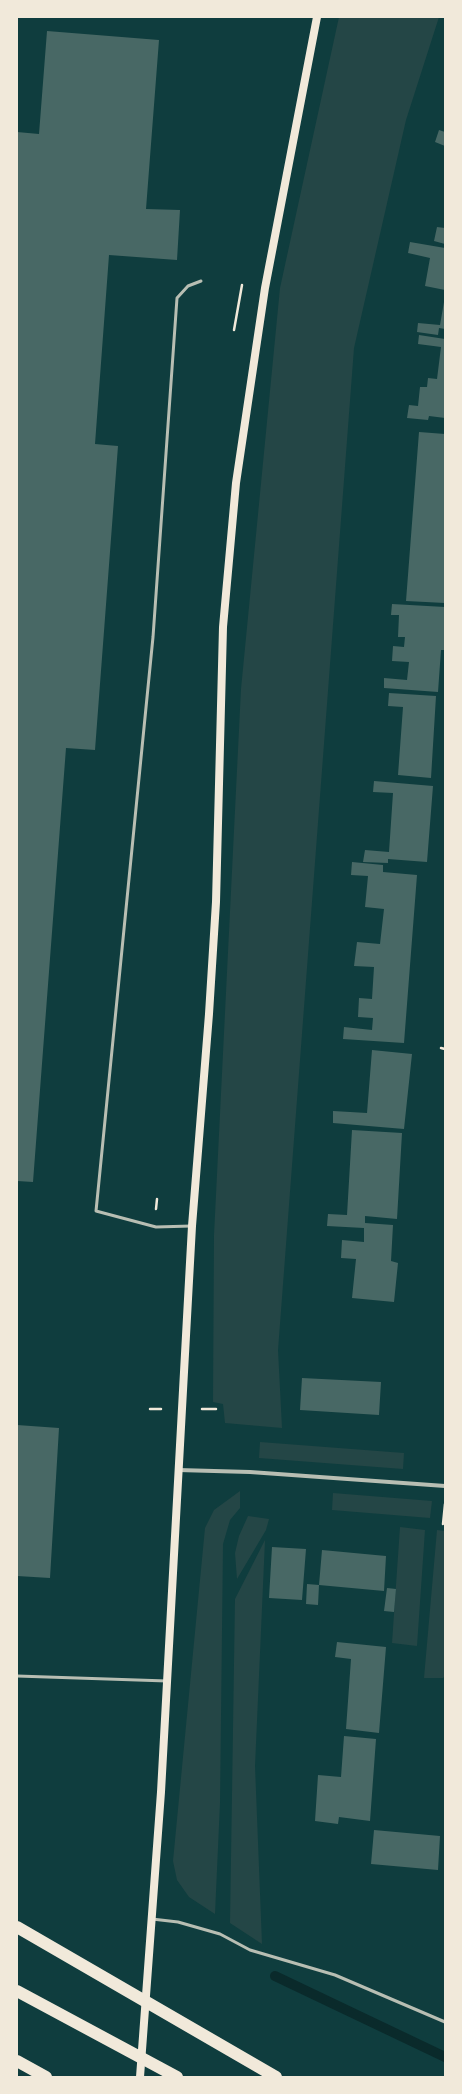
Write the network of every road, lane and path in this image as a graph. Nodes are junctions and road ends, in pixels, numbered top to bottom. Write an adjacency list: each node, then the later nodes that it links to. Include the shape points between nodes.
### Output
1 (318, 17): 5 (main road, via 265,288 236,484 223,627 215,910)
2 (201, 281): 5 (lane, via 188,286 177,298 153,637 96,1211 156,1227)
3 (441, 1048): 4 (path)
4 (445, 1049)
5 (192, 1226): 6 (main road)
6 (178, 1470): 7 (street, via 250,1472); 11 (main road)
7 (445, 1486)
8 (445, 1504): 9 (path)
9 (443, 1524)
10 (17, 1676): 11 (lane)
11 (167, 1681): 12 (main road)
12 (150, 1919): 15 (lane, via 178,1922 220,1934 250,1950 335,1974); 18 (main road)
13 (17, 1927): 20 (highway)
14 (17, 1991): 19 (highway)
15 (445, 2022)
16 (17, 2061): 17 (highway)
17 (46, 2077)
18 (140, 2077)
19 (177, 2077)
20 (276, 2077)

